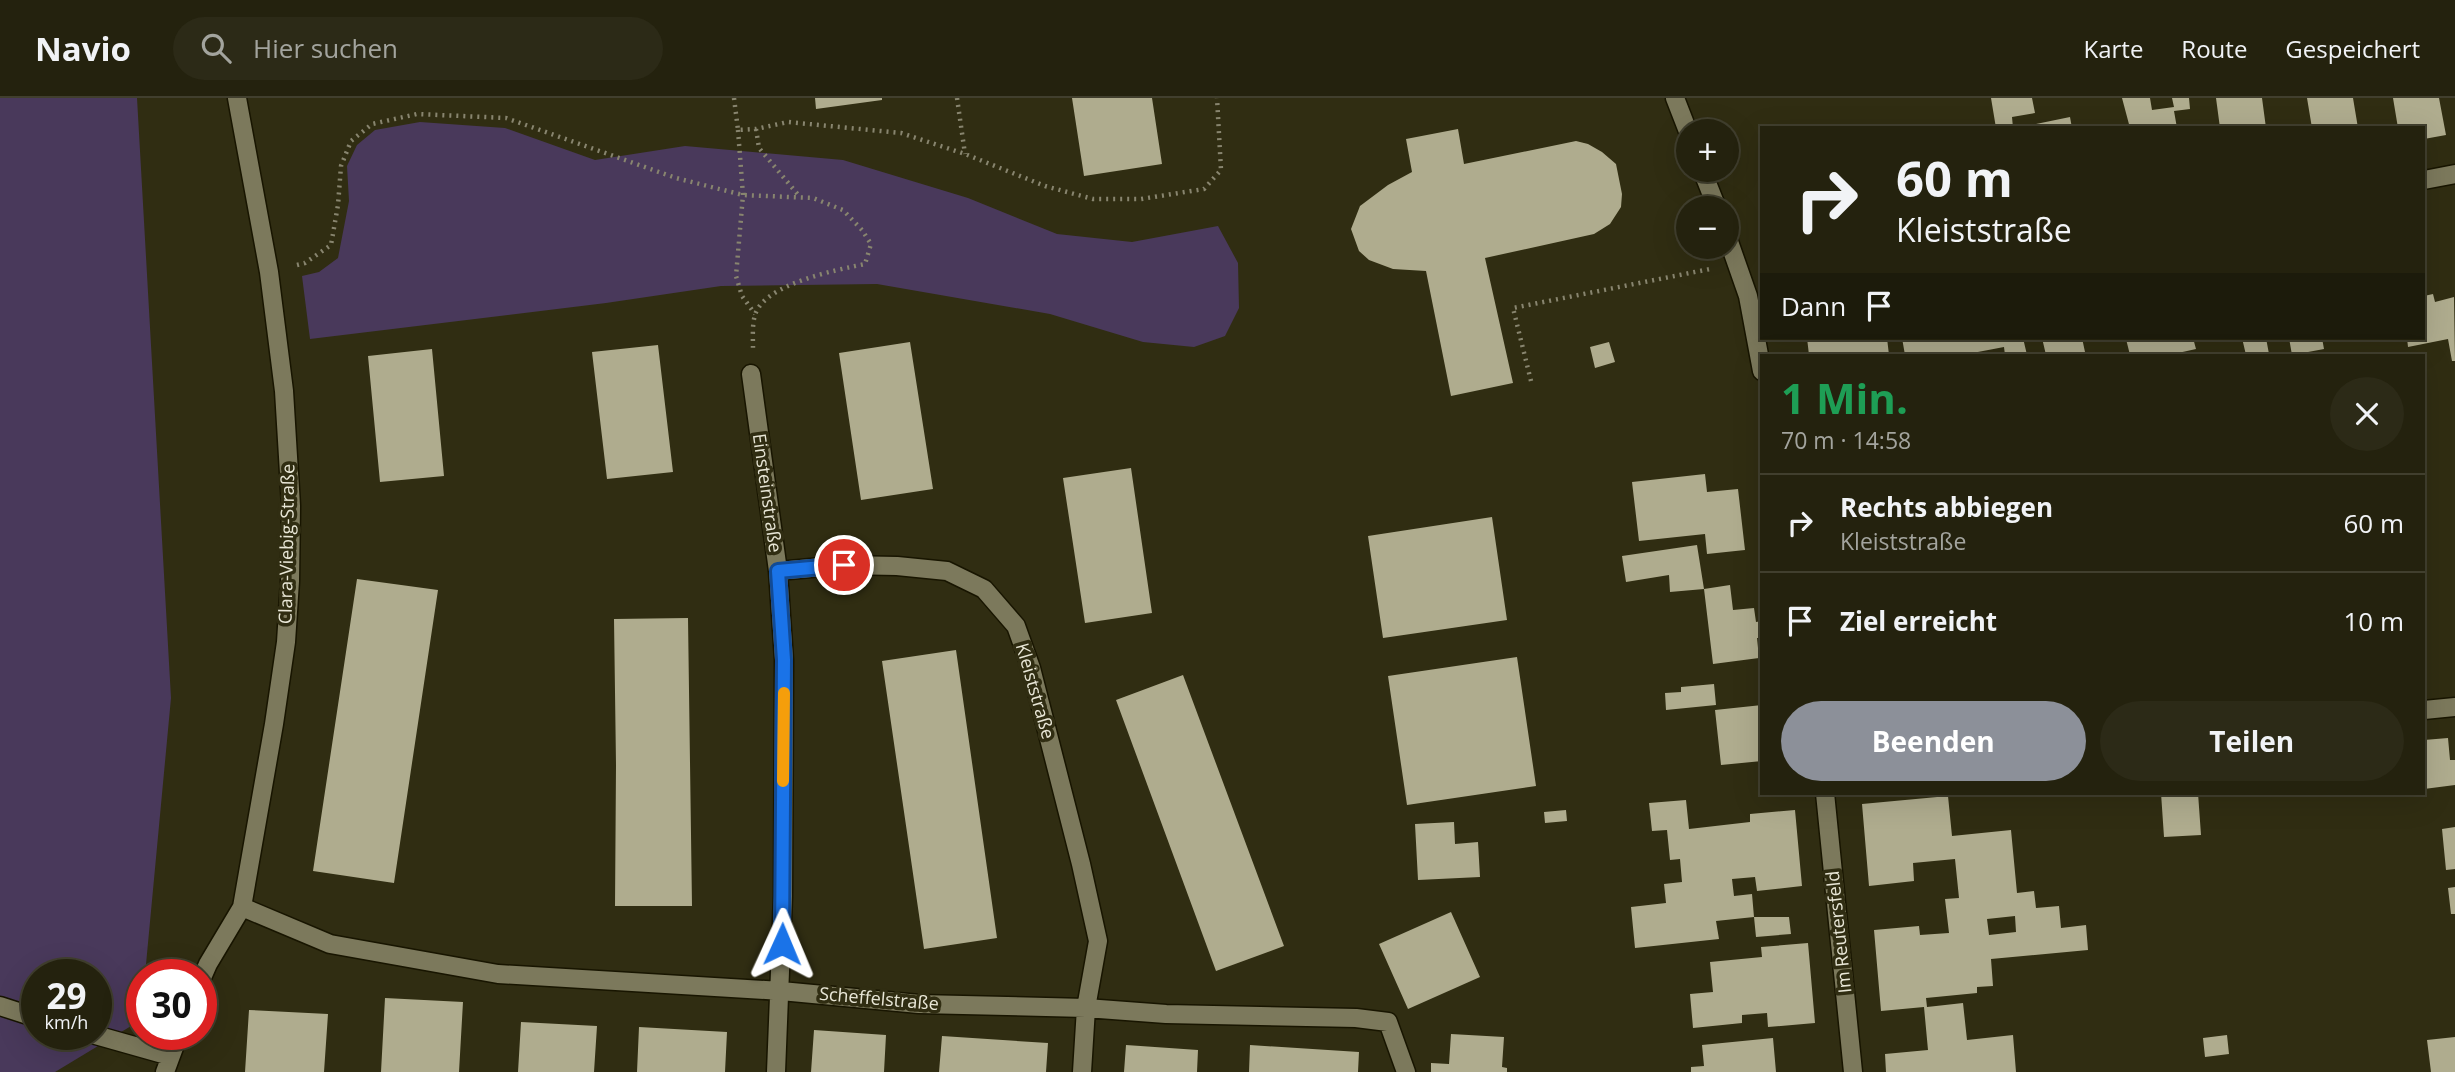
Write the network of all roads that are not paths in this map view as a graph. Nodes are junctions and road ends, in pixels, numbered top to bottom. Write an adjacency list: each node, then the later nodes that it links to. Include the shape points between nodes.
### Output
1 (237, 98): 14 (street, Clara-Viebig-Straße, via 269,272 284,391 291,506 286,642)
2 (1675, 98): 3 (street)
3 (1683, 119)
4 (2455, 174): 5 (street)
5 (2425, 180)
6 (1736, 259): 7 (street)
7 (1755, 295): 8 (street)
8 (1760, 354)
9 (751, 374): 10 (street, Einsteinstraße)
10 (778, 571): 16 (street, Einsteinstraße, via 784,660); 18 (street, Kleiststraße, via 844,565 947,571 984,589 1016,626 1031,668 1098,941)
11 (2455, 707): 12 (street)
12 (2425, 710)
13 (1825, 795): 25 (street, Im Reutersfeld)
14 (242, 907): 15 (street, Clara-Viebig-Straße); 16 (street, Scheffelstraße, via 330,944 498,974)
15 (211, 959)
16 (780, 991): 18 (street, Scheffelstraße, via 919,1004); 22 (street, Einsteinstraße)
17 (0, 1006): 19 (street)
18 (1086, 1008): 23 (street, Kleiststraße); 24 (street, Scheffelstraße, via 1388,1022)
19 (21, 1013)
20 (112, 1042): 21 (street)
21 (168, 1064)
22 (776, 1072)
23 (1083, 1072)
24 (1406, 1072)
25 (1853, 1072)

